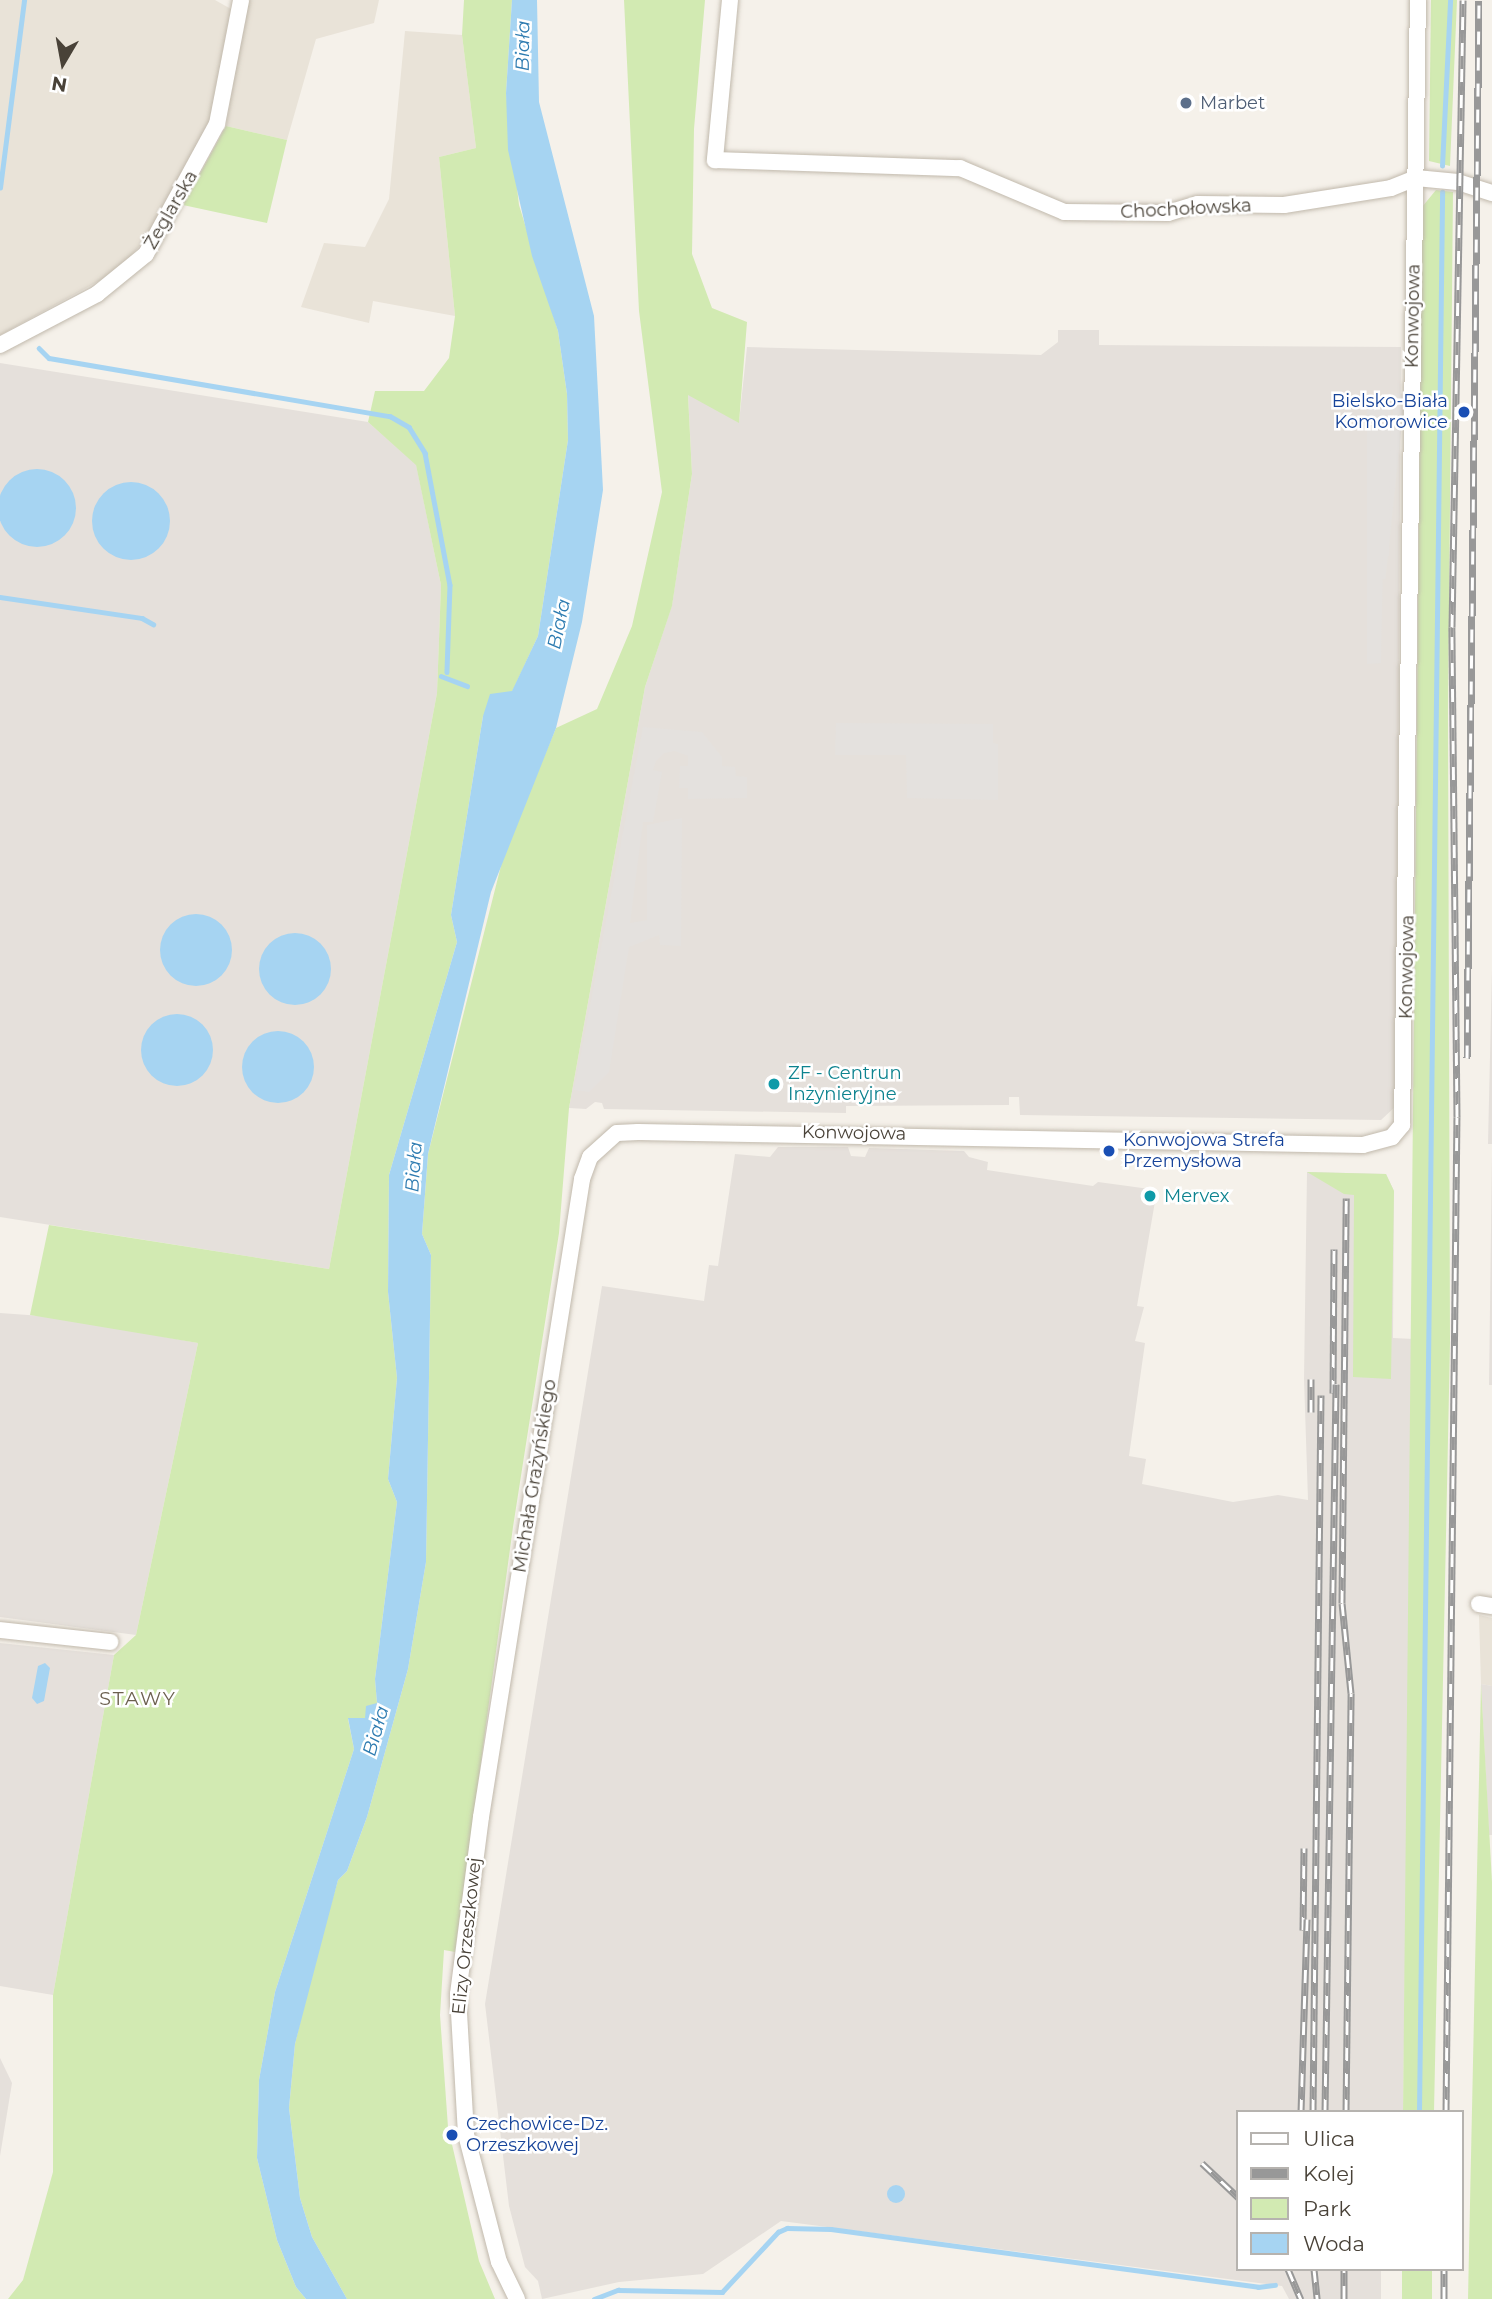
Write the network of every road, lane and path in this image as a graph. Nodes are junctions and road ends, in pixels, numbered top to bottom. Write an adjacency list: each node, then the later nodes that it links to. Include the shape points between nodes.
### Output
1 (241, 0): 6 (street, Żeglarska, via 217,124 146,254 107,288)
2 (730, 0): 4 (street, Chochołowska, via 716,160 960,168 1065,212 1168,213 1198,205 1284,205 1391,188)
3 (1418, 0): 4 (street, Konwojowa)
4 (1416, 178): 5 (street, Chochołowska); 7 (street, Konwojowa, via 1406,1112 1397,1131 1379,1143 1363,1145 785,1132 617,1133)
5 (1492, 193)
6 (0, 345)
7 (603, 1141): 10 (street, Michała Grażyńskiego, via 582,1178)
8 (0, 1630): 9 (street)
9 (110, 1642)
10 (481, 1817): 11 (street, Elizy Orzeszkowej, via 458,1994 459,2054 466,2134 476,2178 499,2262)
11 (517, 2299)

